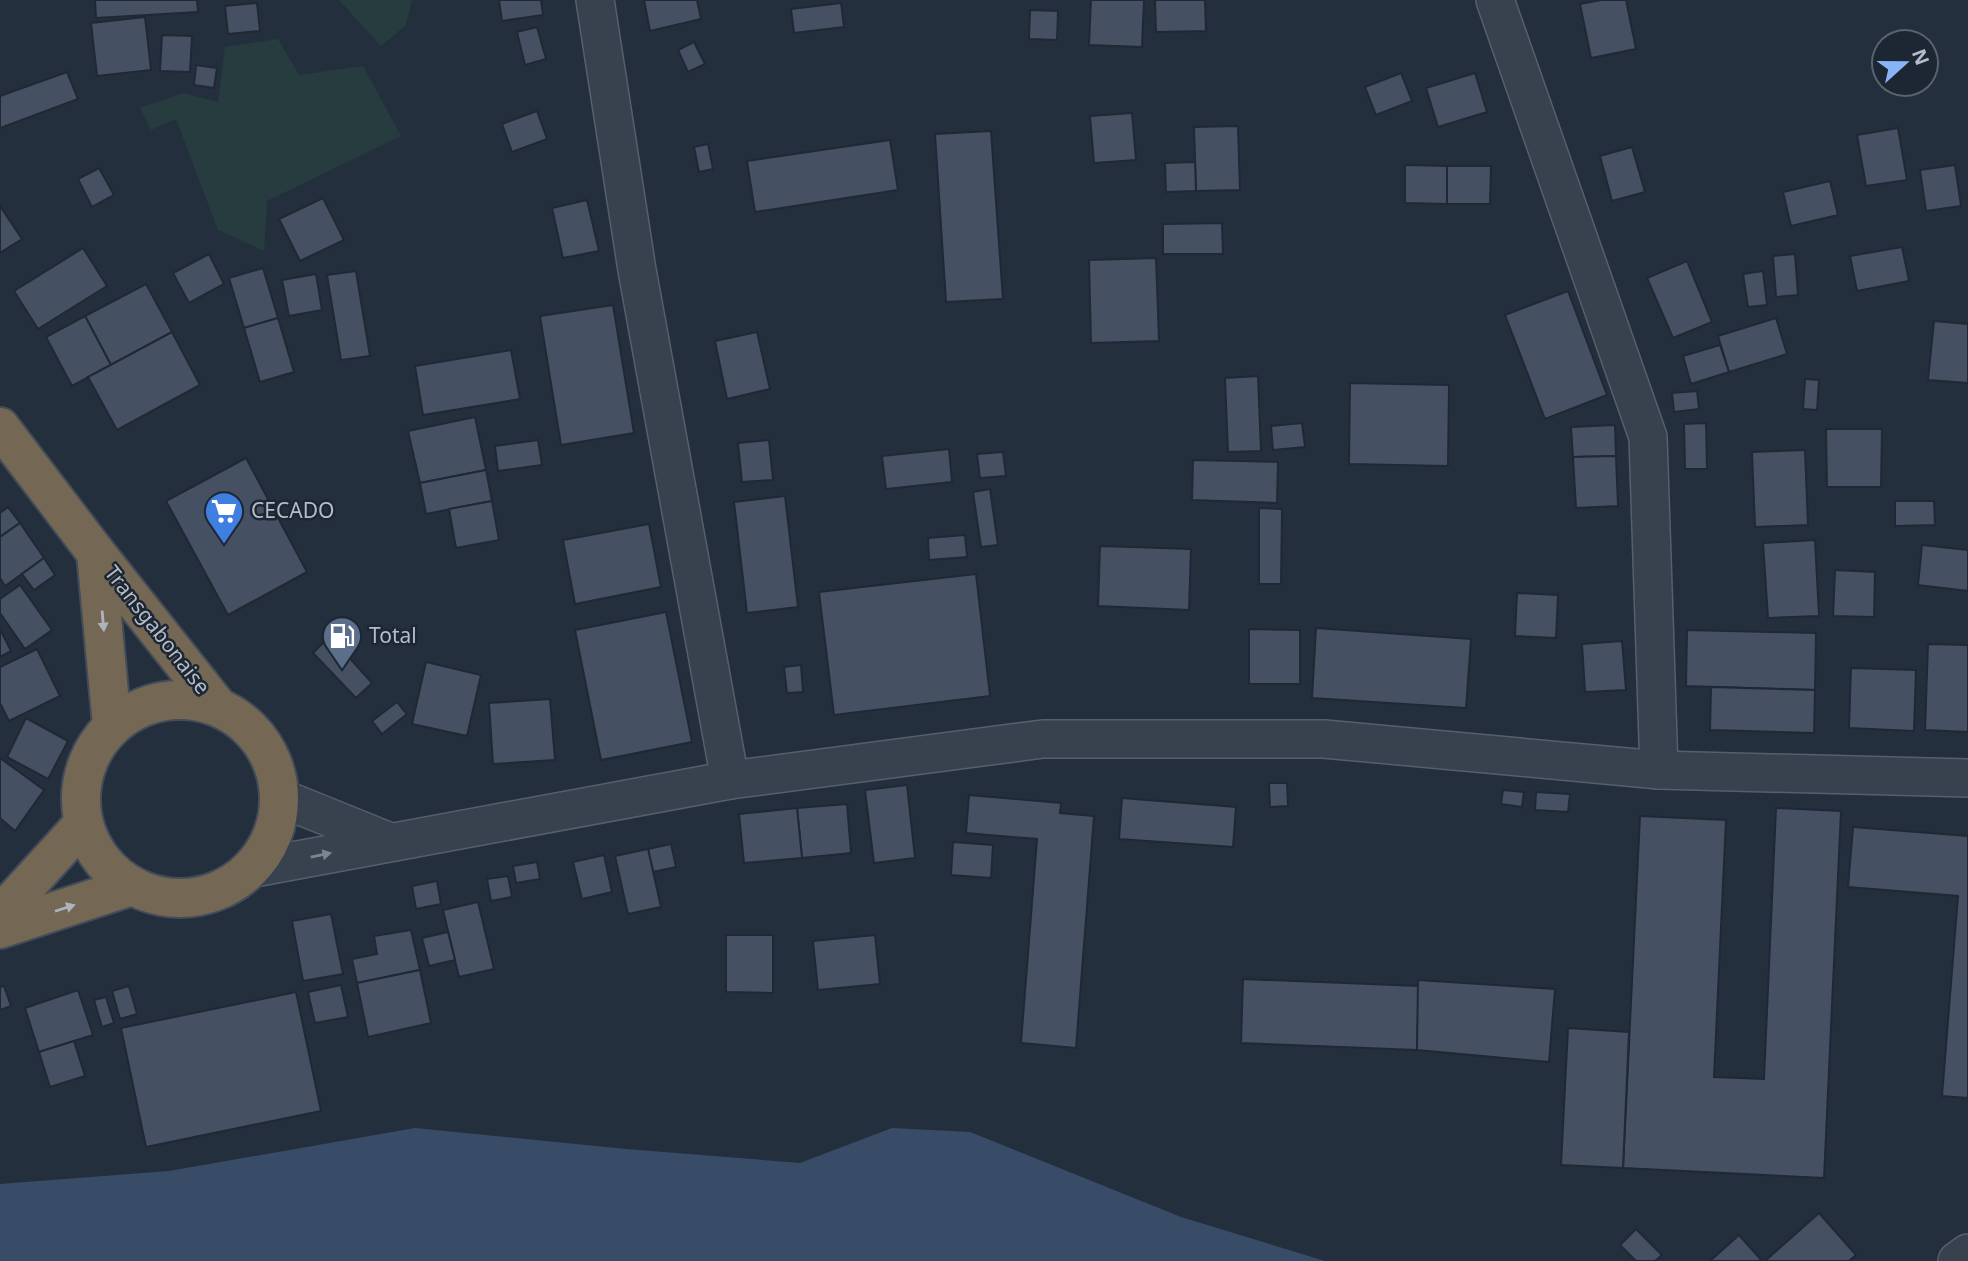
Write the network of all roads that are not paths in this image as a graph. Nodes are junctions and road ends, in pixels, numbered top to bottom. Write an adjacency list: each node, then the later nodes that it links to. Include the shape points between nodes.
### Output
1 (596, 0): 9 (street, via 637,270)
2 (1495, 0): 7 (street, via 1647,437)
3 (0, 427): 4 (highway, Transgabonaise)
4 (96, 554): 5 (highway, Transgabonaise); 6 (highway, Transgabonaise, one-way to 6)
5 (218, 706): 6 (highway, via 181,699 145,705); 10 (highway, via 243,721 263,743 276,770)
6 (113, 725): 11 (highway, via 91,754 80,788)
7 (1659, 770): 8 (street); 9 (street, via 1324,739 1043,739)
8 (1968, 778)
9 (730, 780): 12 (street)
10 (281, 799): 12 (street); 13 (highway, via 274,836)
11 (83, 824): 14 (highway, via 100,860); 15 (highway)
12 (390, 842): 13 (street, one-way to 12)
13 (254, 868): 14 (highway, via 217,893 173,900)
14 (129, 887): 16 (highway, one-way to 14)
15 (0, 915)
16 (0, 929)
17 (1968, 1253): 18 (street)
18 (1957, 1261)

